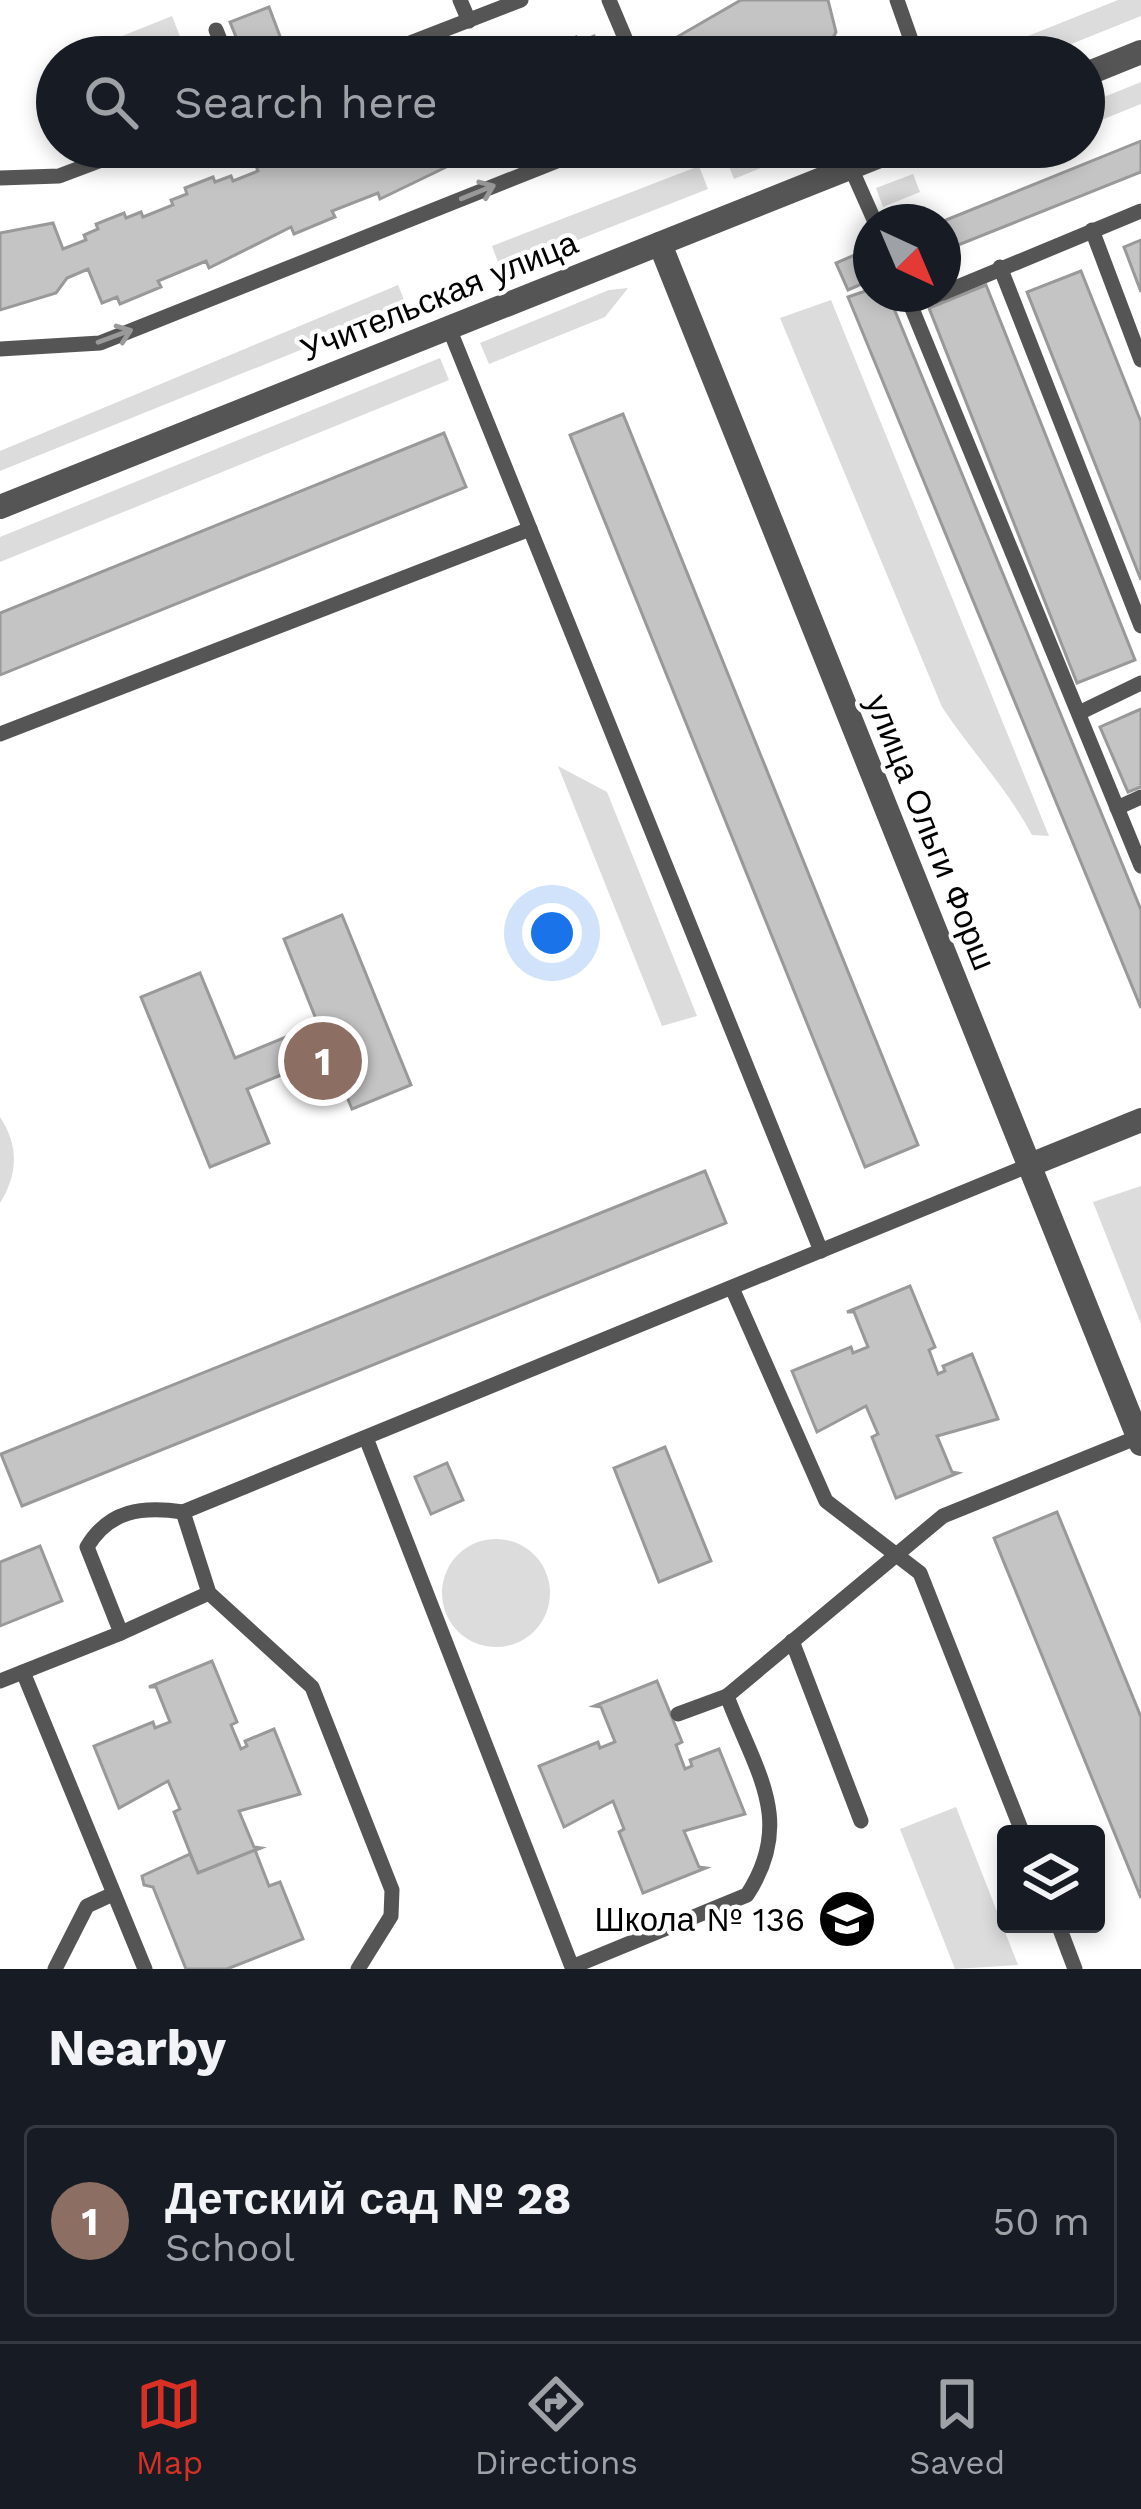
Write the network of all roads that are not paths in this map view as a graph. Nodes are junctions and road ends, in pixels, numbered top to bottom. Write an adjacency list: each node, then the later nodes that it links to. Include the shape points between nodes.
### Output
1 (460, 0): 5 (lane)
2 (521, 0): 5 (lane)
3 (608, 0): 9 (lane)
4 (896, 0): 10 (lane)
5 (469, 21): 8 (lane)
6 (216, 30): 7 (lane)
7 (218, 36)
8 (429, 36)
9 (624, 36)
10 (909, 36)
11 (1141, 52): 12 (street)
12 (1105, 67)
13 (80, 168): 16 (lane)
14 (539, 168): 25 (lane, one-way to 14, via 100,343)
15 (851, 168): 17 (lane); 20 (street, Учительская улица)
16 (0, 178)
17 (867, 204)
18 (1141, 211): 19 (lane)
19 (1092, 230): 21 (lane); 26 (lane)
20 (660, 244): 24 (street, Учительская улица); 37 (street, улица Ольги Форш)
21 (1000, 267): 22 (lane); 29 (lane)
22 (961, 284)
23 (913, 312): 31 (lane)
24 (449, 328): 27 (street, Учительская улица); 28 (lane)
25 (0, 350)
26 (1141, 360)
27 (0, 507)
28 (530, 529): 32 (lane); 38 (lane)
29 (1141, 626)
30 (1141, 683): 31 (lane)
31 (1081, 712): 34 (lane)
32 (0, 734)
33 (1141, 797): 34 (lane)
34 (1118, 808): 35 (lane)
35 (1141, 866)
36 (1141, 1120): 37 (street)
37 (1030, 1166): 38 (lane); 41 (street, улица Ольги Форш)
38 (821, 1251): 39 (lane)
39 (732, 1288): 40 (lane); 43 (lane, via 826,1501)
40 (366, 1438): 42 (lane); 49 (lane, via 572,1967 746,1895 764,1870 772,1815)
41 (1140, 1441): 43 (lane, via 943,1516)
42 (182, 1512): 44 (lane); 45 (lane, via 129,1510 98,1528 87,1547)
43 (894, 1553): 46 (lane); 52 (lane, via 920,1573)
44 (209, 1593): 45 (lane); 57 (lane, via 311,1688 392,1890 392,1916)
45 (121, 1633): 47 (lane)
46 (792, 1640): 49 (lane); 51 (lane)
47 (23, 1672): 48 (lane); 53 (lane)
48 (0, 1681)
49 (727, 1696): 50 (lane)
50 (678, 1714)
51 (861, 1821)
52 (1018, 1825)
53 (113, 1894): 55 (lane, via 87,1906); 56 (lane)
54 (1061, 1933): 58 (lane)
55 (55, 1969)
56 (145, 1969)
57 (358, 1969)
58 (1075, 1969)

